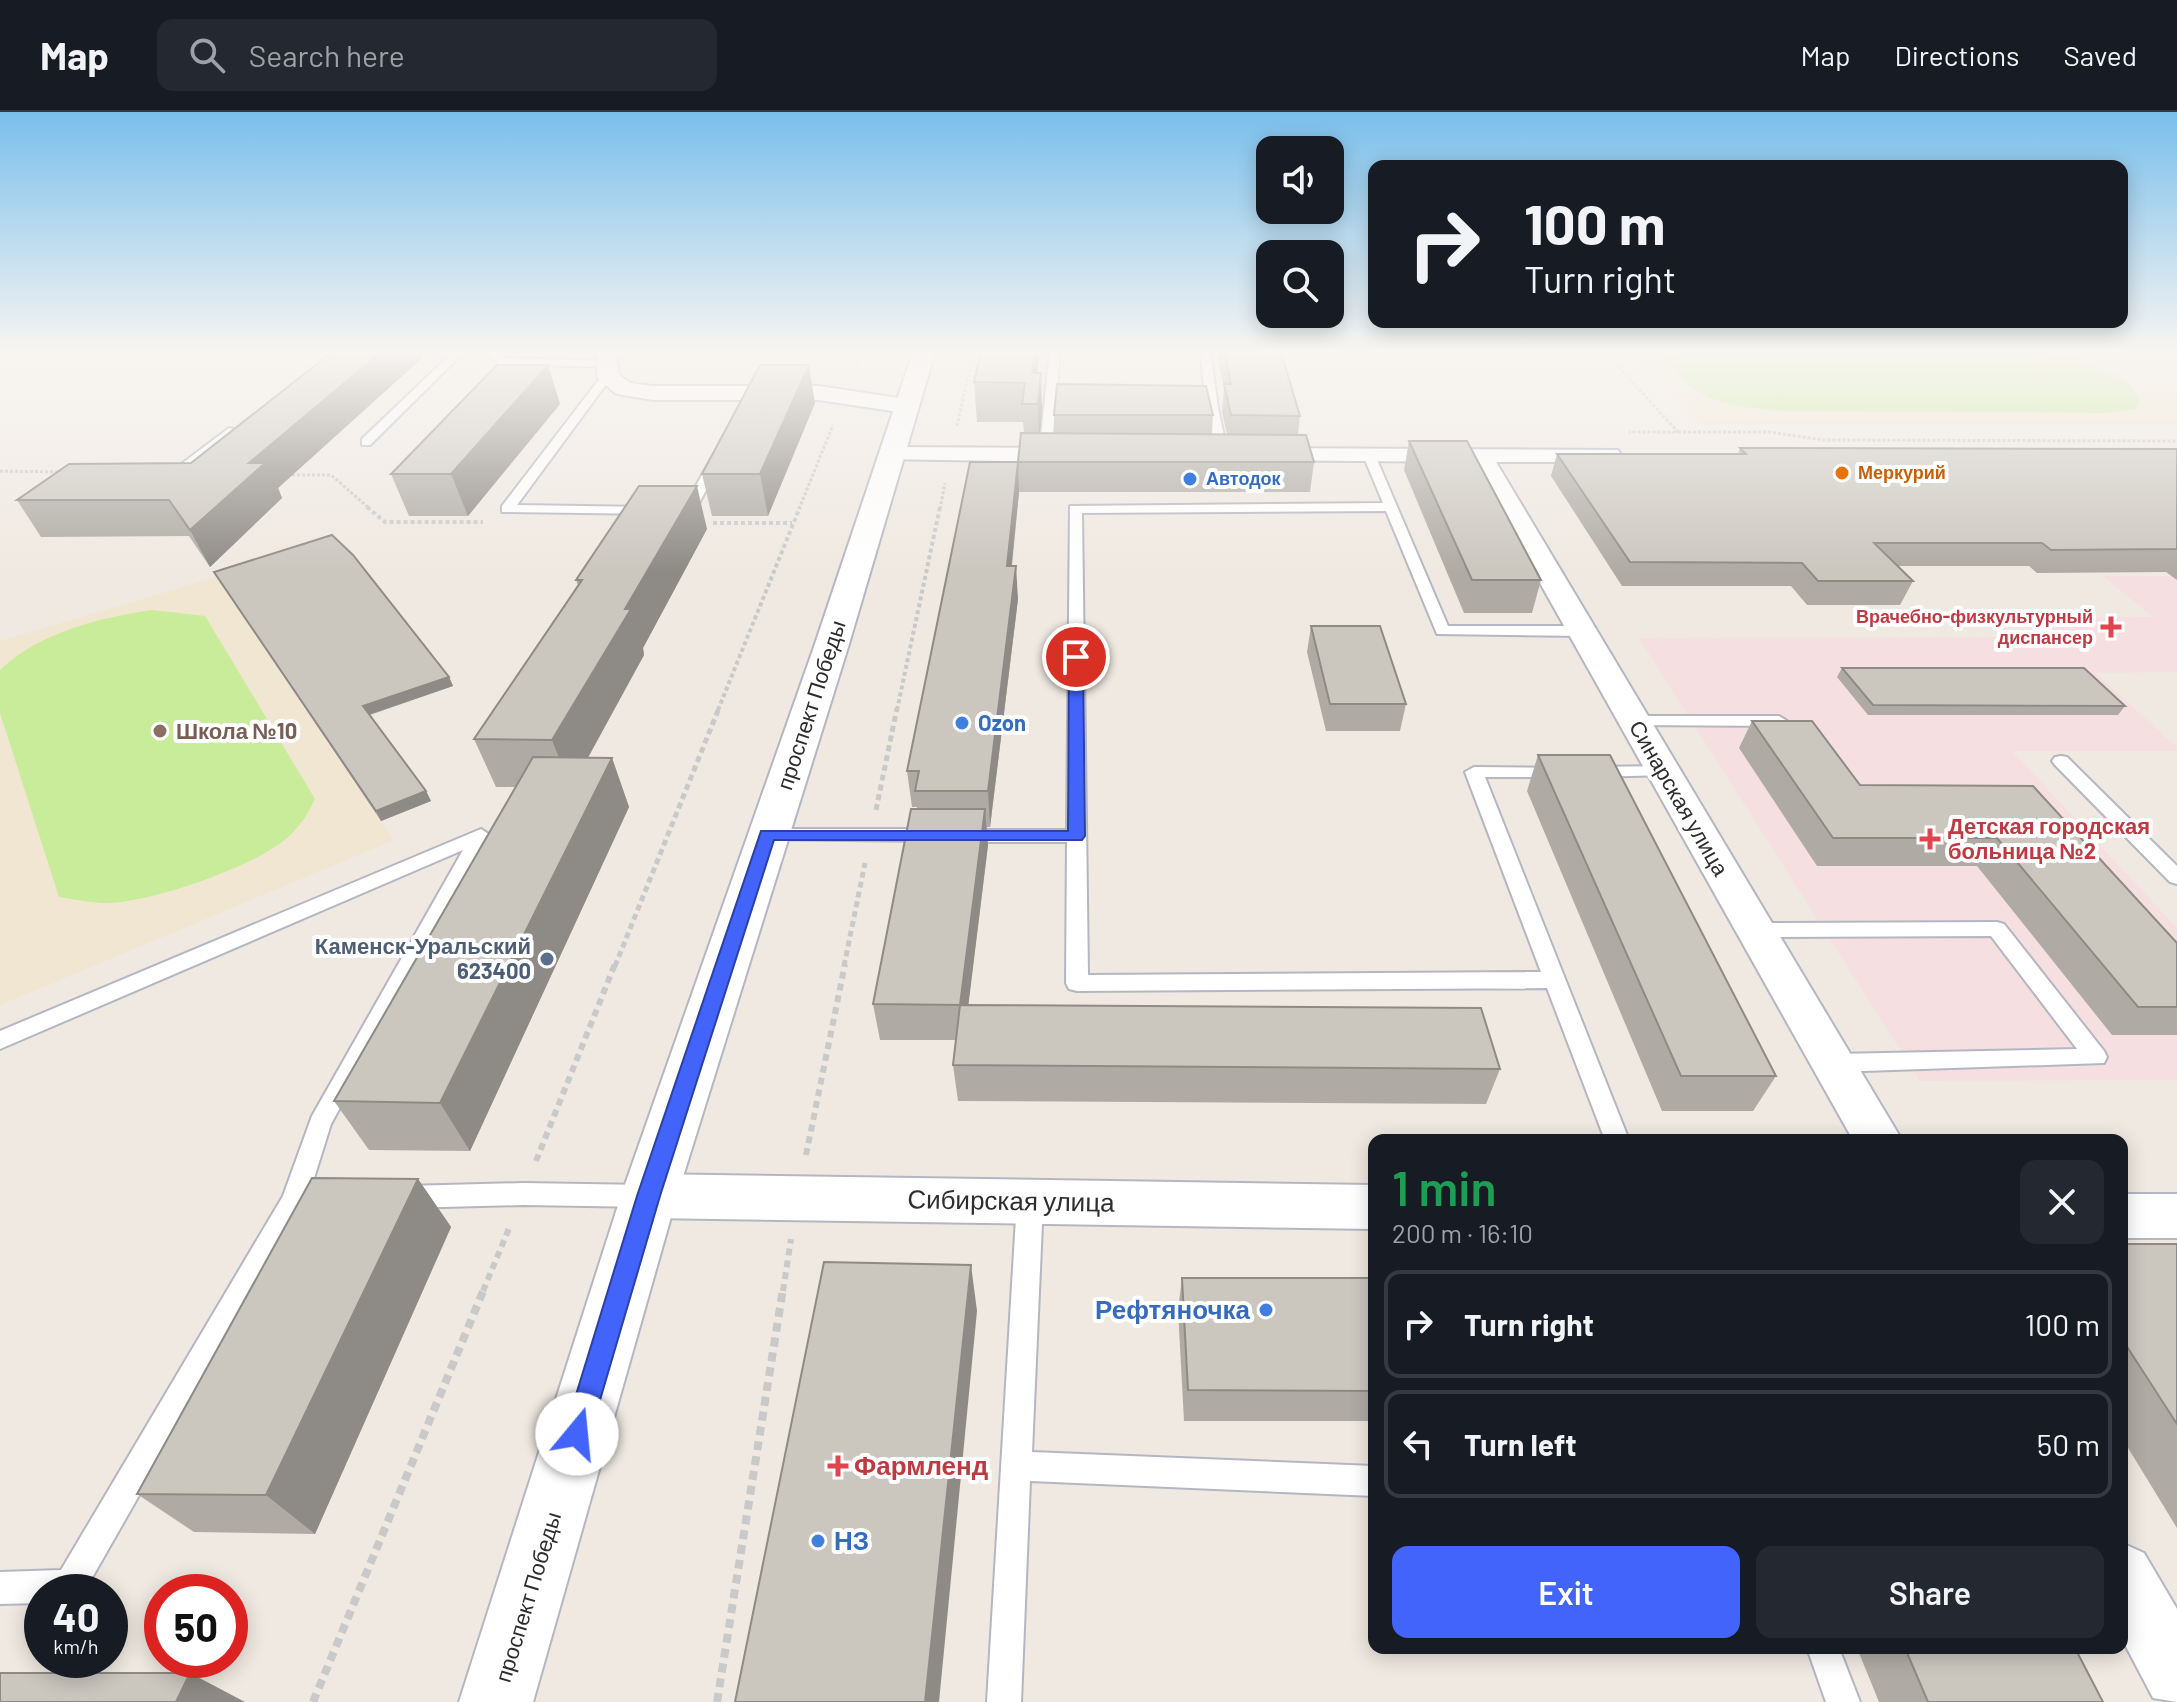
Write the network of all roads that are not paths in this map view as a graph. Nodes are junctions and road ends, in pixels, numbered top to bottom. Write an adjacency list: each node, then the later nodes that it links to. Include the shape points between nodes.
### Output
1 (385, 423): 7 (lane)
2 (565, 423): 19 (lane, via 507,509)
3 (900, 423): 9 (main road, проспект Победы)
4 (1048, 423): 10 (lane)
5 (1215, 423): 13 (lane)
6 (238, 426): 17 (lane)
7 (366, 442)
8 (723, 446): 20 (lane, via 688,511)
9 (891, 454): 10 (street); 26 (main road, проспект Победы)
10 (1045, 455): 11 (street)
11 (1090, 455)
12 (1193, 455): 13 (street)
13 (1222, 455): 14 (street)
14 (1369, 455): 15 (street); 18 (lane)
15 (1480, 455): 16 (street); 21 (street, Синарская улица)
16 (1635, 455)
17 (176, 474)
18 (1391, 507): 21 (lane, via 1442,631); 27 (lane, via 1075,509)
19 (658, 511)
20 (673, 511)
21 (1582, 631): 22 (street, Синарская улица)
22 (1635, 721): 23 (lane); 25 (street, Синарская улица)
23 (1804, 721)
24 (2061, 761): 28 (lane)
25 (1664, 771): 29 (street, Синарская улица); 30 (lane, via 1474,772)
26 (767, 835): 27 (lane); 35 (main road, проспект Победы)
27 (1076, 836): 30 (lane, via 1077,983)
28 (2177, 877)
29 (1756, 930): 32 (street, Синарская улица); 32 (lane, via 1997,929 2096,1057)
30 (1554, 980): 33 (lane)
31 (0, 1040): 38 (lane, via 481,835 320,1123)
32 (1834, 1063): 34 (street, Синарская улица)
33 (1615, 1134)
34 (1875, 1134)
35 (649, 1196): 36 (lane); 39 (street, Сибирская улица); 49 (main road, проспект Победы)
36 (386, 1198)
37 (325, 1199): 38 (lane)
38 (294, 1200): 46 (lane, via 70,1586)
39 (1030, 1201): 40 (street, Сибирская улица); 43 (lane)
40 (1368, 1207)
41 (2128, 1216): 42 (street)
42 (2177, 1216)
43 (1016, 1466): 44 (lane); 50 (lane)
44 (1368, 1481)
45 (2128, 1586): 48 (street)
46 (0, 1588)
47 (1825, 1654): 51 (lane)
48 (2177, 1674)
49 (496, 1702)
50 (1004, 1702)
51 (1843, 1702)

